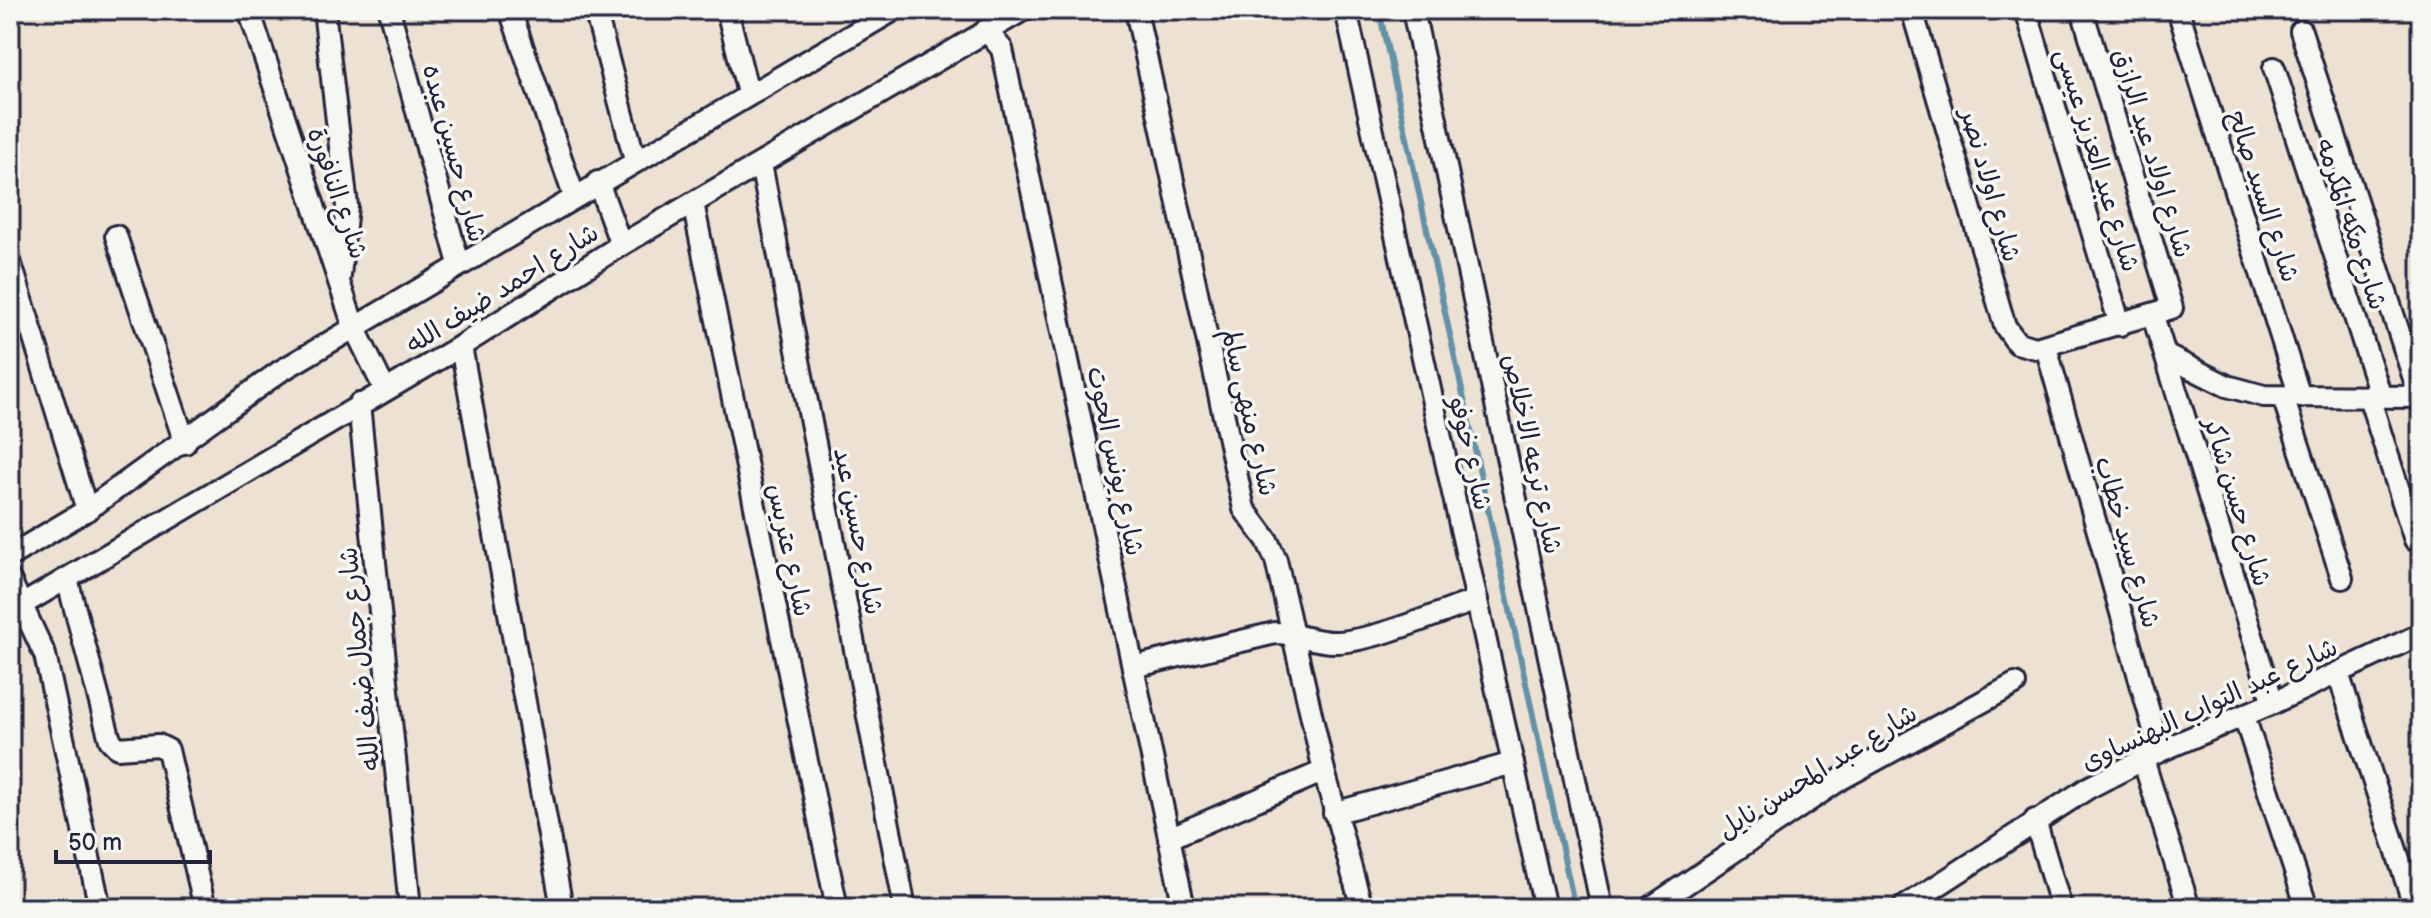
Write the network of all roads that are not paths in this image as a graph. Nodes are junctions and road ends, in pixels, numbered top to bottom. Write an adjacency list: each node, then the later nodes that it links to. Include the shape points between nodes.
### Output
1 (249, 10): 29 (street, شارع النافورة)
2 (324, 10): 29 (street, via 347,206)
3 (389, 10): 28 (street, شارع حسين عبده)
4 (510, 10): 23 (street)
5 (595, 10): 20 (street)
6 (727, 10): 19 (street)
7 (894, 10): 19 (street, شارع احمد ضيف الله)
8 (1023, 10): 16 (street, شارع احمد ضيف الله)
9 (1136, 10): 50 (street, شارع منهى سالم, via 1244,509 1276,560)
10 (1346, 10): 48 (street, شارع خوفو)
11 (1413, 10): 72 (street, شارع ترعه الاخلاص)
12 (1912, 10): 34 (street, شارع اولاد نصر, via 2005,326 2026,348)
13 (2026, 10): 31 (street, شارع عبد العزيز عيسى)
14 (2082, 10): 30 (street, شارع اولاد عبد الرازق, via 2173,306)
15 (2178, 10): 37 (street, شارع السيد صالح)
16 (986, 30): 21 (street, شارع احمد ضيف الله); 52 (street, شارع يونس الحوت, via 1002,49)
17 (2301, 31): 39 (street)
18 (2274, 68): 38 (street, شارع مكه المكرمه)
19 (748, 93): 20 (street, شارع احمد ضيف الله)
20 (635, 160): 22 (street, شارع احمد ضيف الله)
21 (761, 164): 24 (street, شارع احمد ضيف الله); 68 (street, شارع حسين عيد)
22 (598, 182): 23 (street, شارع احمد ضيف الله); 26 (street)
23 (574, 196): 28 (street, شارع احمد ضيف الله)
24 (693, 203): 26 (street, شارع احمد ضيف الله); 67 (street, شارع عتريس)
25 (116, 236): 41 (street)
26 (621, 245): 33 (street, شارع احمد ضيف الله)
27 (10, 261): 42 (street)
28 (459, 264): 32 (street, شارع احمد ضيف الله)
29 (339, 278): 32 (street, شارع النافورة)
30 (2162, 313): 31 (street); 35 (street, شارع حسن شاكر)
31 (2120, 325): 34 (street)
32 (354, 327): 36 (street, شارع النافورة); 41 (street, شارع احمد ضيف الله, via 279,372)
33 (461, 346): 36 (street, شارع احمد ضيف الله); 66 (street)
34 (2046, 347): 57 (street, شارع سيد خطاب)
35 (2165, 355): 37 (street, via 2227,386); 55 (street, شارع حسن شاكر)
36 (385, 390): 40 (street, شارع احمد ضيف الله)
37 (2292, 397): 38 (street); 45 (street, شارع السيد صالح)
38 (2375, 397): 39 (street); 43 (street, شارع مكه المكرمه)
39 (2420, 397)
40 (359, 404): 46 (street, شارع احمد ضيف الله); 65 (street, شارع جمال ضيف الله)
41 (185, 443): 42 (street, شارع احمد ضيف الله)
42 (87, 510): 44 (street, شارع احمد ضيف الله)
43 (2415, 540)
44 (10, 556)
45 (2342, 578)
46 (67, 579): 49 (street, شارع احمد ضيف الله); 64 (street, via 110,740 118,748 158,745 168,750)
47 (10, 580): 49 (street)
48 (1477, 600): 50 (street, via 1358,639 1336,642); 58 (street, شارع خوفو)
49 (16, 608): 63 (street, via 45,655)
50 (1293, 633): 52 (street, via 1258,636); 59 (street, شارع منهى سالم)
51 (2421, 634): 53 (street, شارع عبد التواب البهنساوى)
52 (1133, 667): 62 (street, شارع يونس الحوت)
53 (2338, 673): 55 (street, شارع عبد التواب البهنساوى); 78 (street)
54 (2015, 684): 73 (street, شارع عبد المحسن نايل, via 1841,779)
55 (2273, 703): 56 (street, شارع عبد التواب البهنساوى)
56 (2244, 716): 57 (street, شارع عبد التواب البهنساوى); 77 (street)
57 (2151, 755): 61 (street, شارع عبد التواب البهنساوى); 76 (street, شارع سيد خطاب)
58 (1513, 763): 60 (street); 71 (street, شارع خوفو)
59 (1324, 771): 60 (street, شارع منهى سالم); 62 (street)
60 (1334, 813): 70 (street, شارع منهى سالم)
61 (2035, 820): 74 (street, شارع عبد التواب البهنساوى); 75 (street)
62 (1169, 838): 69 (street, شارع يونس الحوت)
63 (100, 908)
64 (205, 908)
65 (410, 908)
66 (562, 908)
67 (837, 908)
68 (905, 908)
69 (1184, 908)
70 (1362, 908)
71 (1545, 908)
72 (1602, 908)
73 (1650, 908)
74 (1903, 908)
75 (2061, 908)
76 (2189, 908)
77 (2307, 908)
78 (2415, 908)

